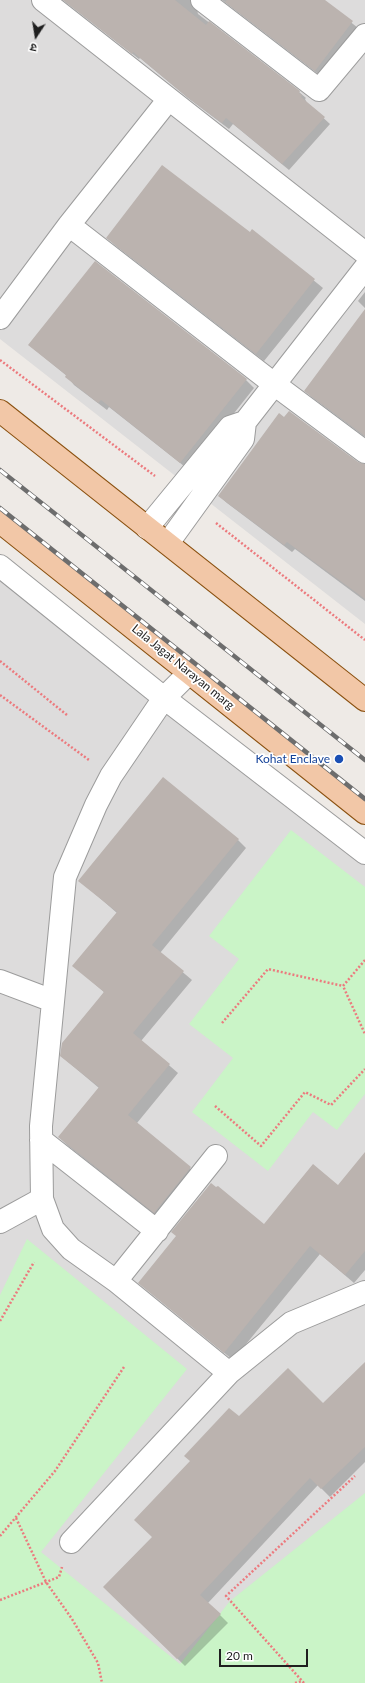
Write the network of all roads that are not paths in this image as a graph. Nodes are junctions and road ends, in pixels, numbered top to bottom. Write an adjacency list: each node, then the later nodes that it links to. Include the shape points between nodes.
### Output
1 (43, 0): 4 (street)
2 (202, 0): 3 (street, via 319,90)
3 (365, 35)
4 (169, 99): 5 (street); 6 (street)
5 (69, 226): 8 (street); 9 (street)
6 (365, 252)
7 (365, 268): 9 (street)
8 (0, 318)
9 (274, 384): 11 (street); 12 (street)
10 (0, 411): 14 (main road)
11 (245, 422): 14 (street, via 230,427); 15 (street, via 243,439)
12 (365, 452)
13 (0, 522): 17 (main road, Lala Jagat Narayan marg)
14 (147, 528): 15 (main road)
15 (168, 544): 19 (main road)
16 (0, 566): 18 (street)
17 (189, 673): 18 (street); 20 (main road, Lala Jagat Narayan marg)
18 (164, 698): 21 (street); 23 (street, via 111,776 65,877)
19 (365, 700)
20 (365, 813)
21 (365, 853)
22 (0, 981): 23 (street)
23 (53, 1001): 24 (street, via 40,1126)
24 (41, 1140): 26 (street); 28 (street)
25 (216, 1156): 28 (street)
26 (42, 1199): 27 (street); 29 (street, via 53,1229 70,1249)
27 (0, 1222)
28 (157, 1231): 29 (street)
29 (116, 1281): 31 (street)
30 (365, 1292): 31 (street, via 291,1323)
31 (229, 1373): 32 (street)
32 (71, 1542)

